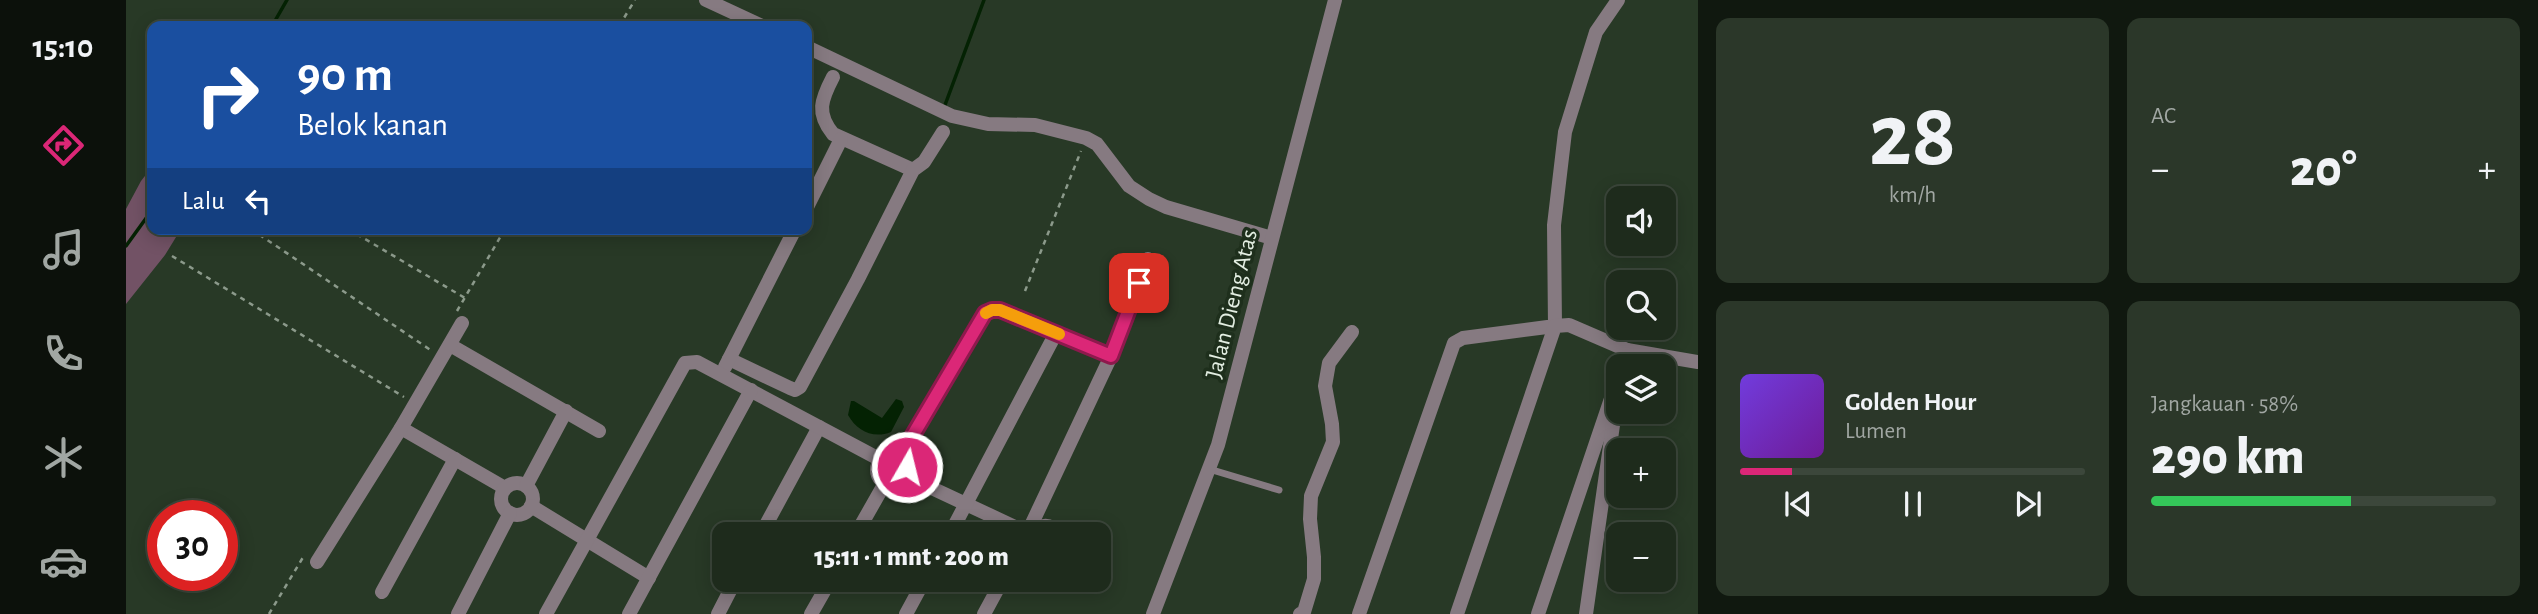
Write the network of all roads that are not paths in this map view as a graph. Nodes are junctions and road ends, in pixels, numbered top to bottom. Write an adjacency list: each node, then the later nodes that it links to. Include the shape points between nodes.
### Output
1 (706, 0): 4 (street)
2 (1335, 0): 12 (street, Jalan Dieng Atas)
3 (1618, 0): 15 (street, via 1596,32 1565,132 1554,225)
4 (751, 21)
5 (812, 49): 12 (street, via 952,116 988,124 1035,125 1086,138 1097,144 1129,186 1149,199)
6 (833, 77): 8 (street, via 821,112)
7 (943, 132): 9 (street, via 925,162)
8 (841, 139): 9 (street); 10 (street)
9 (912, 170): 22 (street, via 800,387 795,390)
10 (812, 197)
11 (792, 235): 22 (street)
12 (1272, 238): 35 (street, Jalan Dieng Atas)
13 (1148, 259): 21 (street)
14 (458, 319): 18 (street)
15 (1555, 326): 19 (street, via 1569,325); 66 (street, via 1454,343); 67 (street)
16 (1353, 332): 57 (street, via 1329,363 1325,386 1333,442 1311,496 1314,579)
17 (1056, 333): 21 (street); 32 (street, via 1000,310 985,313); 41 (street)
18 (450, 345): 26 (street); 30 (street)
19 (1627, 350): 20 (street); 23 (street)
20 (1626, 354)
21 (1111, 356): 48 (street)
22 (729, 359): 24 (street)
23 (1698, 362)
24 (721, 374): 25 (street); 49 (street, via 697,362 681,367)
25 (751, 390): 29 (street); 51 (street)
26 (566, 411): 31 (street); 38 (street)
27 (1606, 413): 68 (street)
28 (1613, 424): 69 (street)
29 (819, 427): 34 (street); 44 (street)
30 (401, 428): 33 (street); 50 (street)
31 (599, 431)
32 (900, 457): 34 (street, via 888,455); 36 (street, via 906,463)
33 (455, 459): 39 (street); 52 (street)
34 (881, 460): 37 (street, via 877,470)
35 (1209, 469): 40 (lane); 65 (street, Jalan Dieng Atas)
36 (906, 476): 37 (street, via 895,484); 41 (street)
37 (885, 483): 45 (street)
38 (526, 486): 39 (street); 42 (street, via 532,493)
39 (505, 488): 43 (street, via 501,502)
40 (1279, 490)
41 (967, 503): 46 (street); 47 (street)
42 (531, 506): 43 (street, via 520,515); 49 (street)
43 (510, 513): 58 (street)
44 (768, 522)
45 (863, 522)
46 (957, 522)
47 (1007, 522)
48 (1035, 522)
49 (587, 540): 51 (street); 59 (street)
50 (317, 562)
51 (649, 578): 60 (street)
52 (383, 592)
53 (729, 592): 61 (street)
54 (824, 592): 62 (street)
55 (918, 592): 63 (street)
56 (996, 592): 64 (street)
57 (1306, 613)
58 (458, 614)
59 (546, 614)
60 (629, 614)
61 (718, 614)
62 (811, 614)
63 (906, 614)
64 (984, 614)
65 (1153, 614)
66 (1359, 614)
67 (1457, 614)
68 (1538, 614)
69 (1586, 614)

